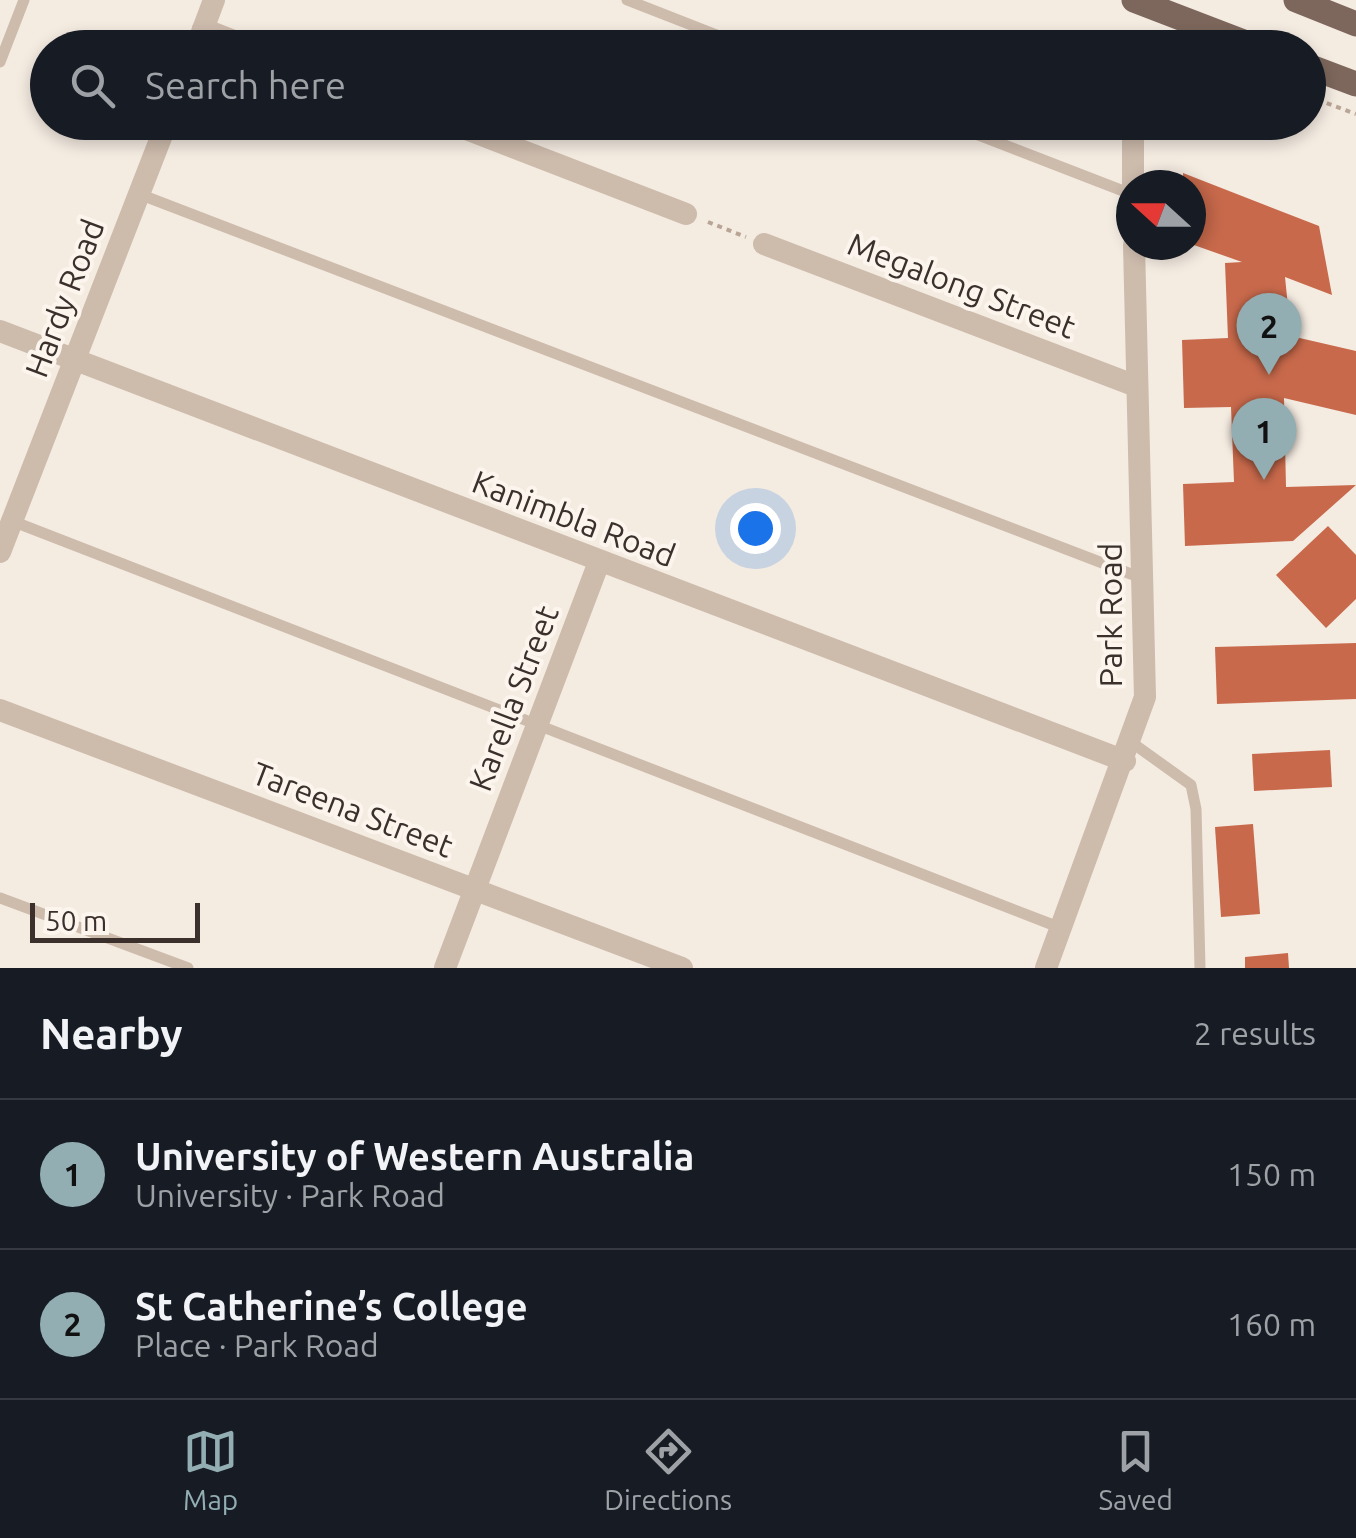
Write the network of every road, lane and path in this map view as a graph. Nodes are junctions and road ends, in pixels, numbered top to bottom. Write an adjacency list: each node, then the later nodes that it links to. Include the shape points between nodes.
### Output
1 (24, 0): 10 (lane)
2 (214, 0): 7 (street)
3 (627, 0): 8 (lane)
4 (1134, 0): 9 (main road)
5 (1296, 0): 6 (main road)
6 (1356, 24)
7 (203, 30)
8 (704, 30)
9 (1212, 30)
10 (0, 62)
11 (1326, 73): 12 (main road)
12 (1356, 84)
13 (1326, 103): 14 (path)
14 (1356, 114)
15 (160, 140): 21 (street, Hardy Road)
16 (495, 140): 22 (street)
17 (992, 140): 20 (lane)
18 (1133, 140): 19 (street)
19 (1134, 170)
20 (1116, 188)
21 (140, 194): 26 (street, Hardy Road); 31 (lane)
22 (686, 214): 23 (path)
23 (764, 244): 27 (street, Megalong Street)
24 (1134, 260): 27 (street, Park Road)
25 (0, 332): 26 (street, Kanimbla Road)
26 (75, 361): 28 (street, Hardy Road); 30 (street, Kanimbla Road)
27 (1136, 386): 31 (street, Park Road)
28 (12, 521): 29 (street, Hardy Road); 33 (lane)
29 (0, 552)
30 (599, 562): 33 (street, Karella Street); 34 (street, Kanimbla Road)
31 (1144, 580): 34 (street, Park Road, via 1145,697)
32 (0, 710): 35 (street, Tareena Street)
33 (538, 724): 35 (street, Karella Street); 37 (lane)
34 (1128, 752): 37 (street, Park Road); 42 (lane, via 1191,784)
35 (475, 890): 39 (street, Karella Street); 40 (street, Tareena Street)
36 (0, 898): 38 (lane)
37 (1061, 928): 41 (street, Park Road)
38 (188, 968)
39 (445, 968)
40 (682, 968)
41 (1046, 968)
42 (1200, 968)

